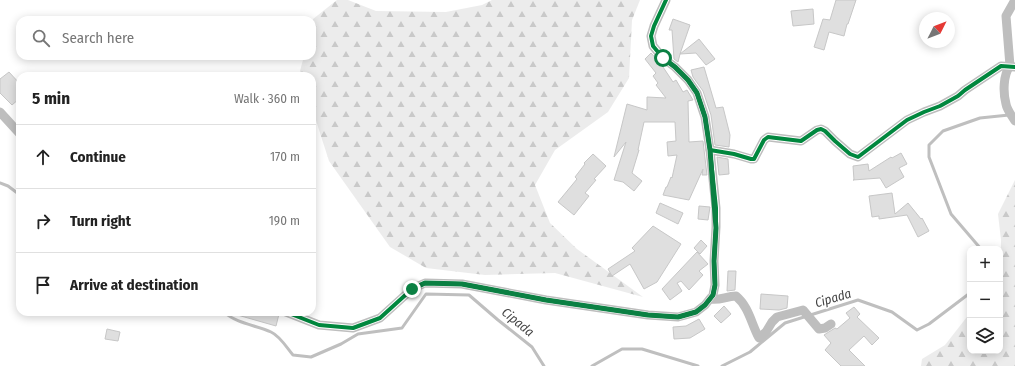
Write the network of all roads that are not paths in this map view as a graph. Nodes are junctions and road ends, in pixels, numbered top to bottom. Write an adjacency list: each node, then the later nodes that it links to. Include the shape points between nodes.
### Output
1 (666, 0): 7 (street, via 651,36 653,46 688,80 697,93 705,117)
2 (1015, 0): 3 (street, via 1006,16)
3 (1012, 66): 5 (street, via 1006,74 1004,87 1006,105); 7 (street, via 1001,66 958,96 907,120 858,157 850,154 821,129 800,141 768,137 751,160)
4 (0, 112): 6 (street)
5 (1015, 121)
6 (16, 130)
7 (710, 150): 8 (street, via 716,228 715,285)
8 (710, 299): 9 (street, via 696,312 678,317 546,300 462,284 425,283 412,289 380,318 359,326 349,328 319,325); 10 (street, via 717,301 736,296 749,313 759,338 777,317 796,310 804,310 819,329)
9 (296, 316)
10 (831, 324)

